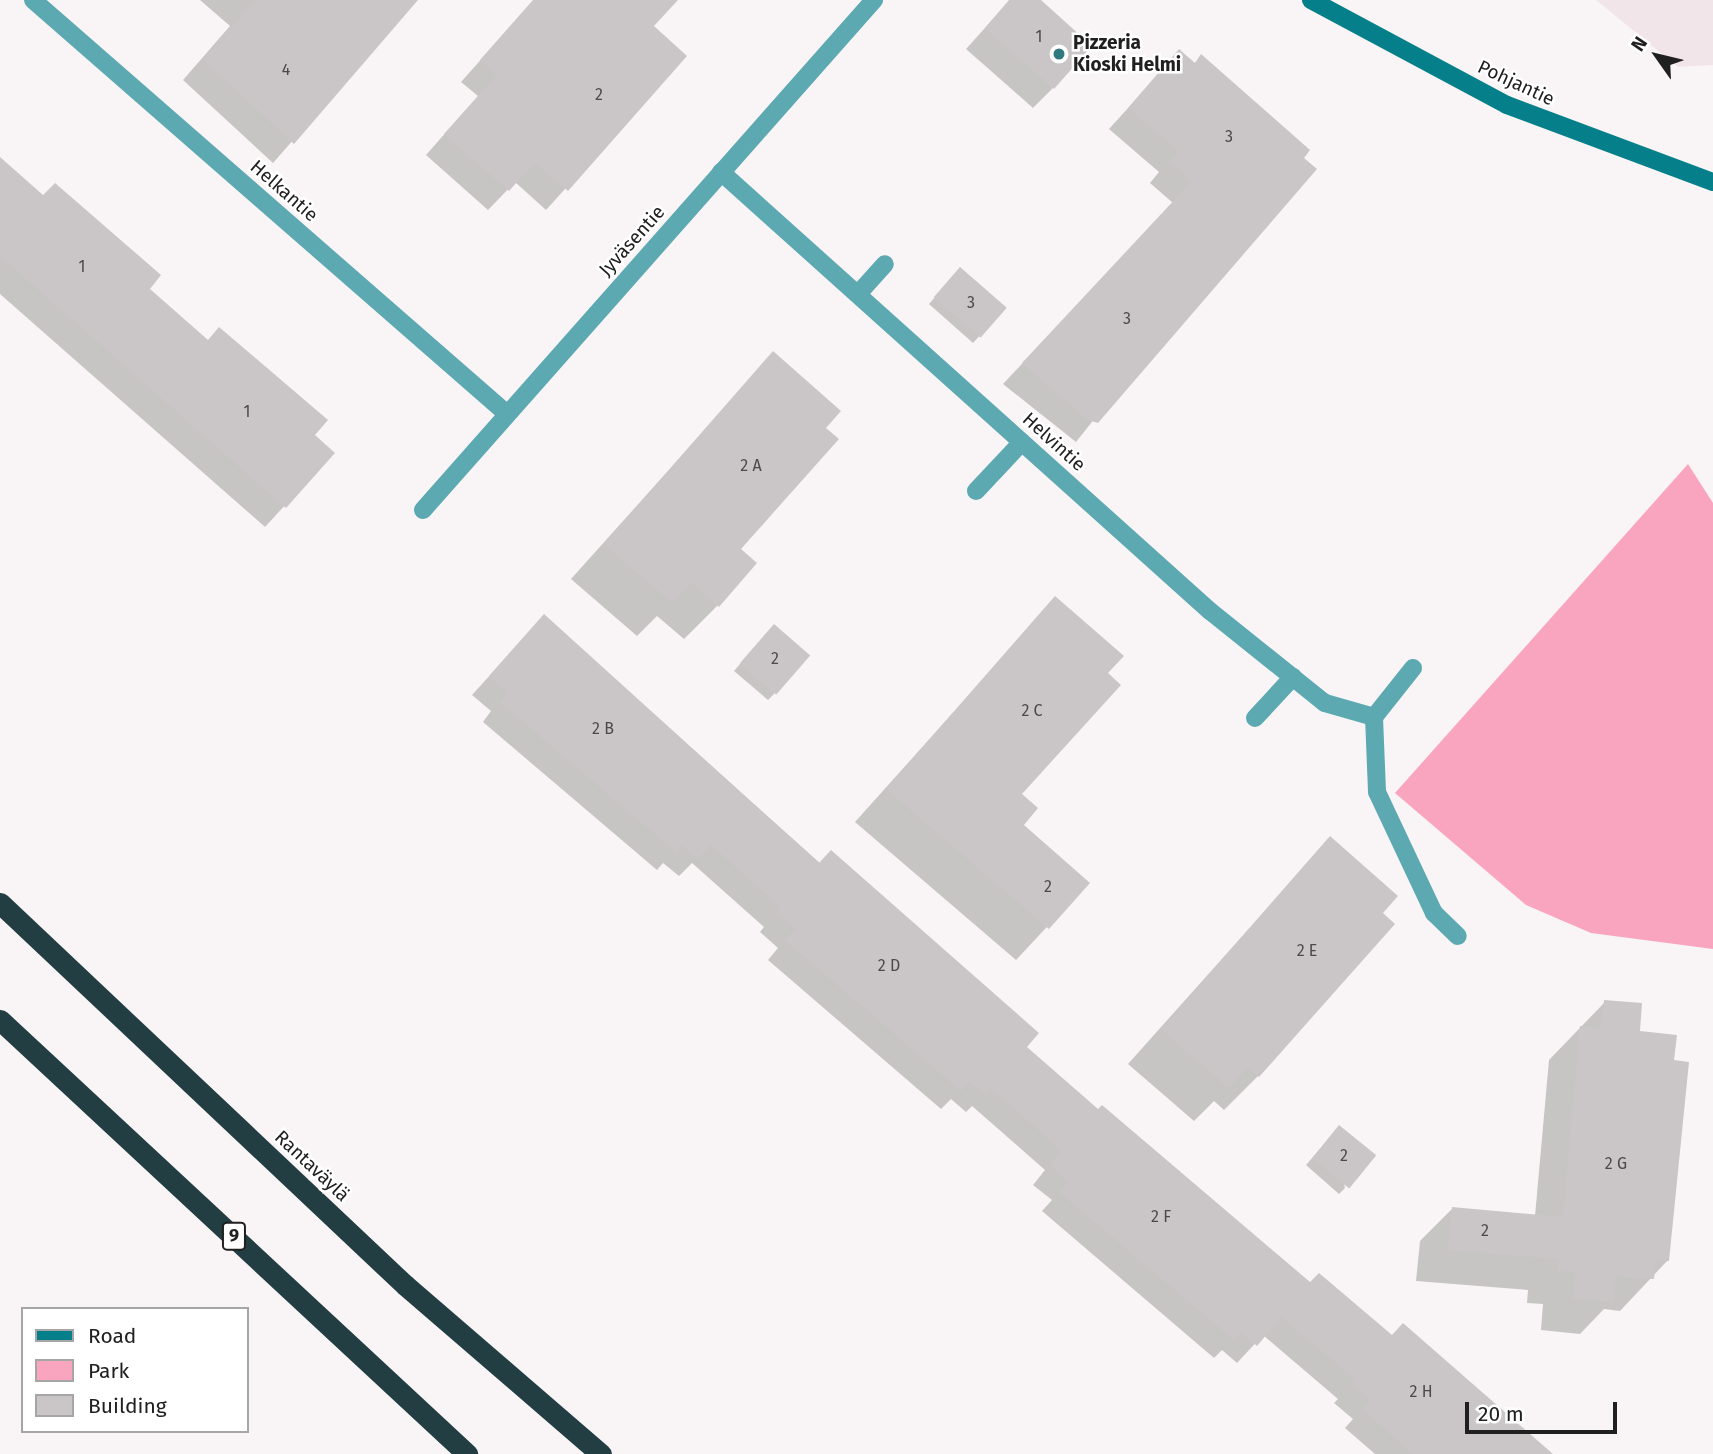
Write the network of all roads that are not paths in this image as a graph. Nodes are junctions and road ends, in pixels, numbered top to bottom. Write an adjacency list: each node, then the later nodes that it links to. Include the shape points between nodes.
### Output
1 (33, 0): 8 (street, Helkantie)
2 (874, 0): 4 (street, Jyväsentie)
3 (1311, 0): 5 (main road, Pohjantie, via 1507,105)
4 (721, 172): 7 (street, Helvintie); 8 (street, Jyväsentie)
5 (1713, 182)
6 (885, 264): 7 (street)
7 (858, 294): 9 (street, Helvintie)
8 (507, 414): 11 (street, Jyväsentie)
9 (1022, 442): 10 (street); 13 (street, Helvintie)
10 (975, 491)
11 (423, 510)
12 (1413, 668): 14 (street)
13 (1293, 677): 14 (street, Helvintie, via 1325,703); 15 (street)
14 (1374, 717): 17 (street, via 1377,792 1434,914)
15 (1255, 718)
16 (0, 903): 20 (highway, Rantaväylä, via 405,1285)
17 (1458, 936)
18 (0, 1020): 19 (highway, 9)
19 (467, 1454)
20 (601, 1454)

